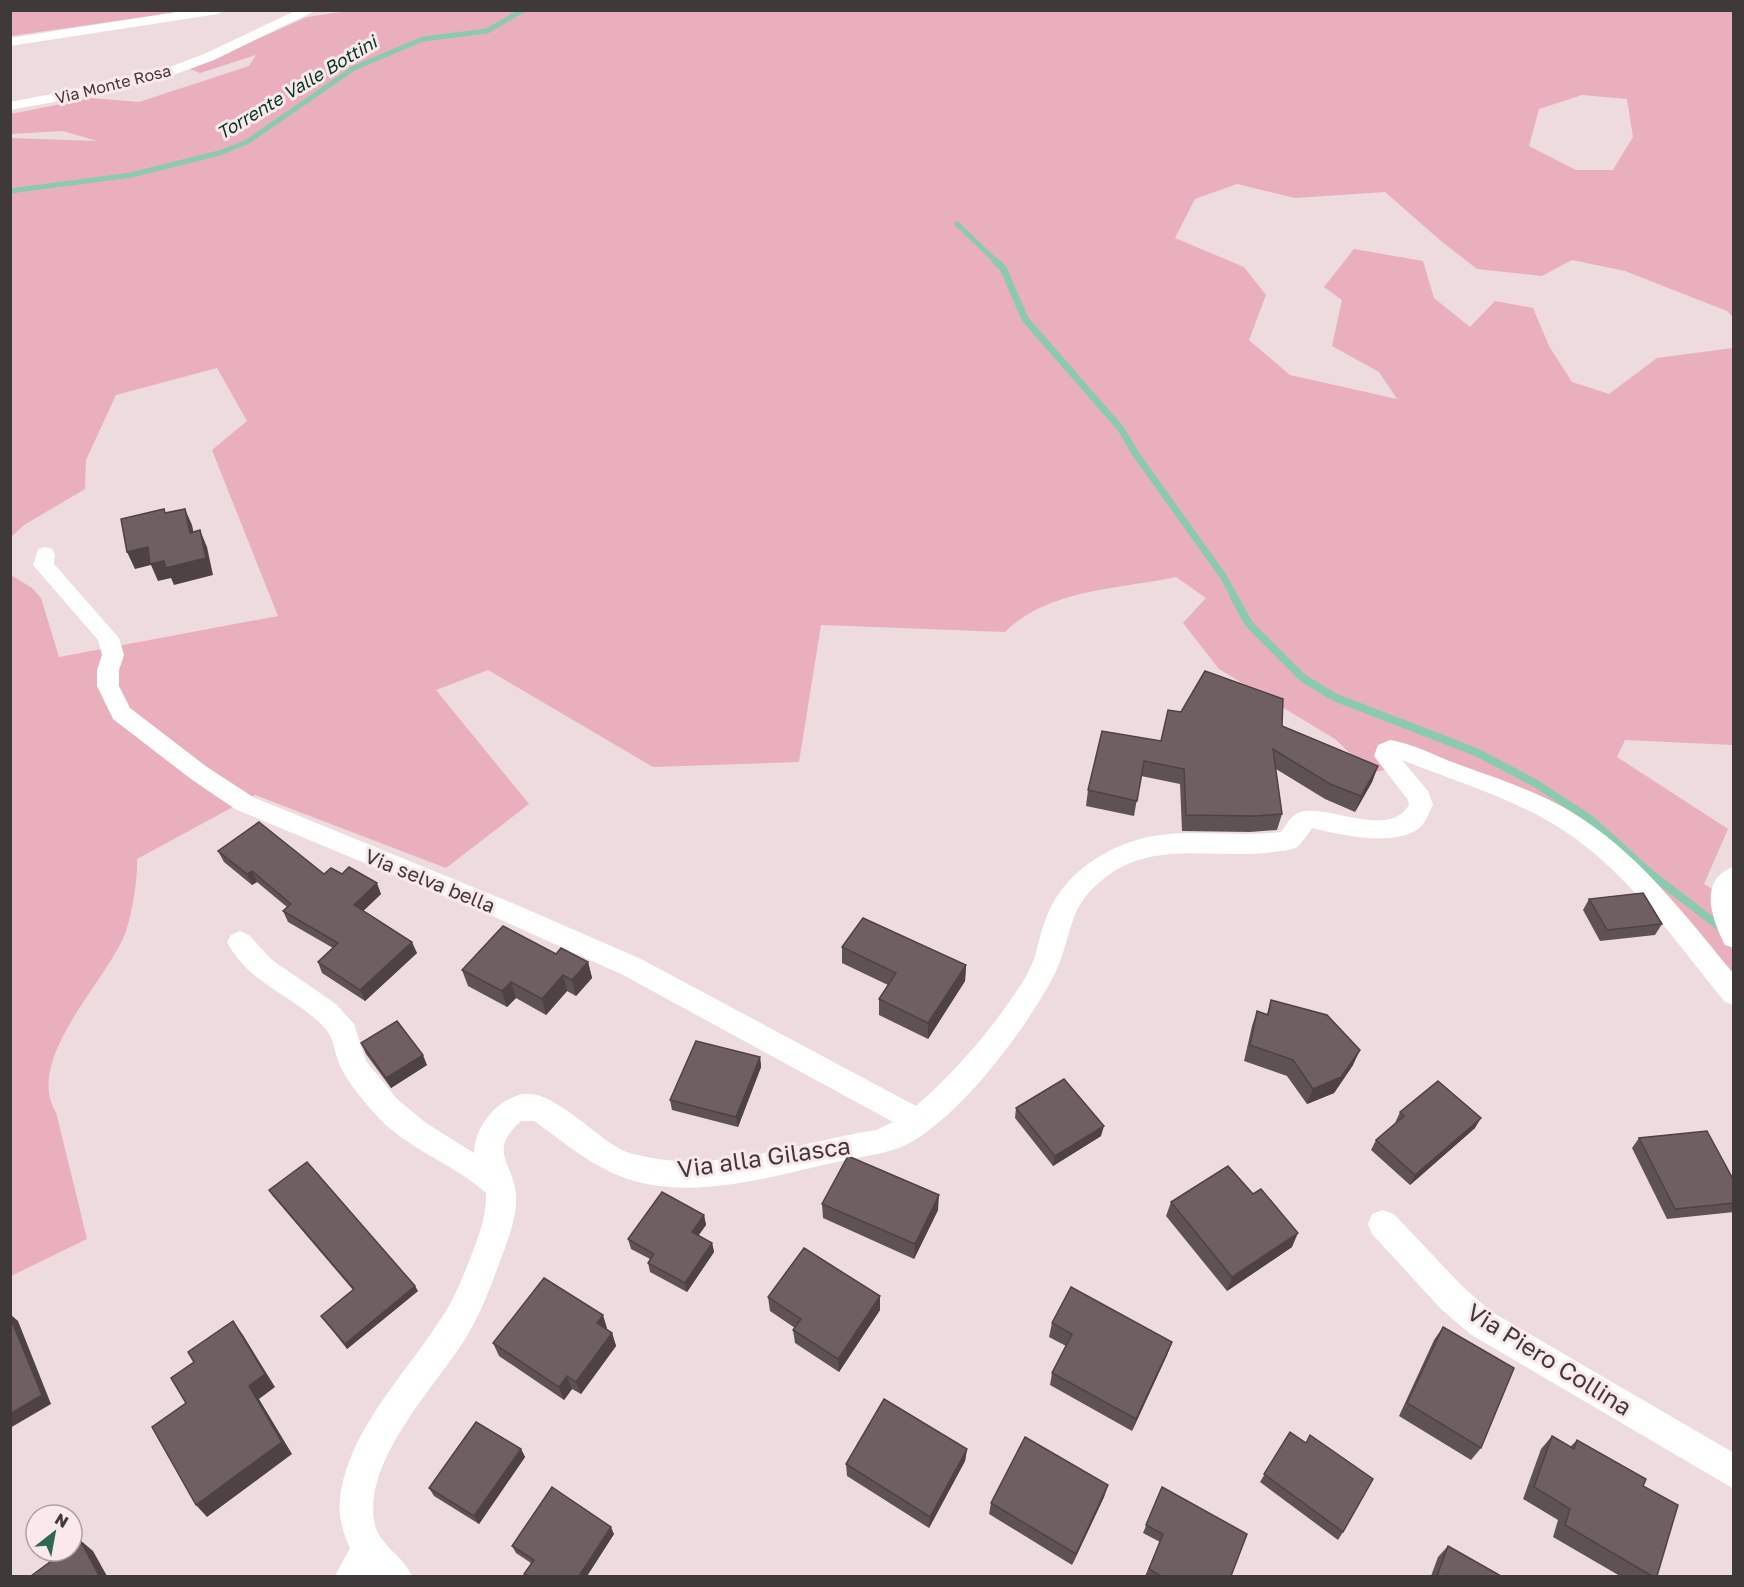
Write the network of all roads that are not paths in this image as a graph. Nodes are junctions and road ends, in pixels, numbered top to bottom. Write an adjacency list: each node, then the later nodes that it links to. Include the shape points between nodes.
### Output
1 (218, 10): 3 (street)
2 (311, 10): 4 (street, Via Monte Rosa, via 279,21 202,59 136,82)
3 (10, 42)
4 (10, 106)
5 (45, 554): 10 (street, Via selva bella, via 43,565 108,638 112,655 108,686 122,713 236,798 632,968)
6 (1734, 877): 7 (street, via 1724,884 1724,913)
7 (1734, 938)
8 (240, 942): 11 (street, via 263,970 339,1023 348,1035 352,1062 396,1116)
9 (1734, 994): 10 (street, Via alla Gilasca, via 1619,861 1577,828 1547,809 1390,748 1386,756 1419,797 1421,804 1412,822 1373,830 1312,819 1304,821 1288,840 1272,844 1154,845 1098,869 1075,892 1059,916 1046,964 1016,1014 980,1061)
10 (917, 1122): 11 (street, Via alla Gilasca, via 893,1138 780,1161 686,1174 626,1165 544,1112 520,1107 495,1132 488,1150)
11 (497, 1183): 14 (street, Via alla Gilasca, via 501,1198 494,1238 470,1297 454,1328 370,1453 358,1491)
12 (1383, 1224): 13 (street, Via Piero Collina, via 1452,1298 1482,1323)
13 (1734, 1472)
14 (361, 1563): 15 (street, Via alla Gilasca)
15 (394, 1576)

